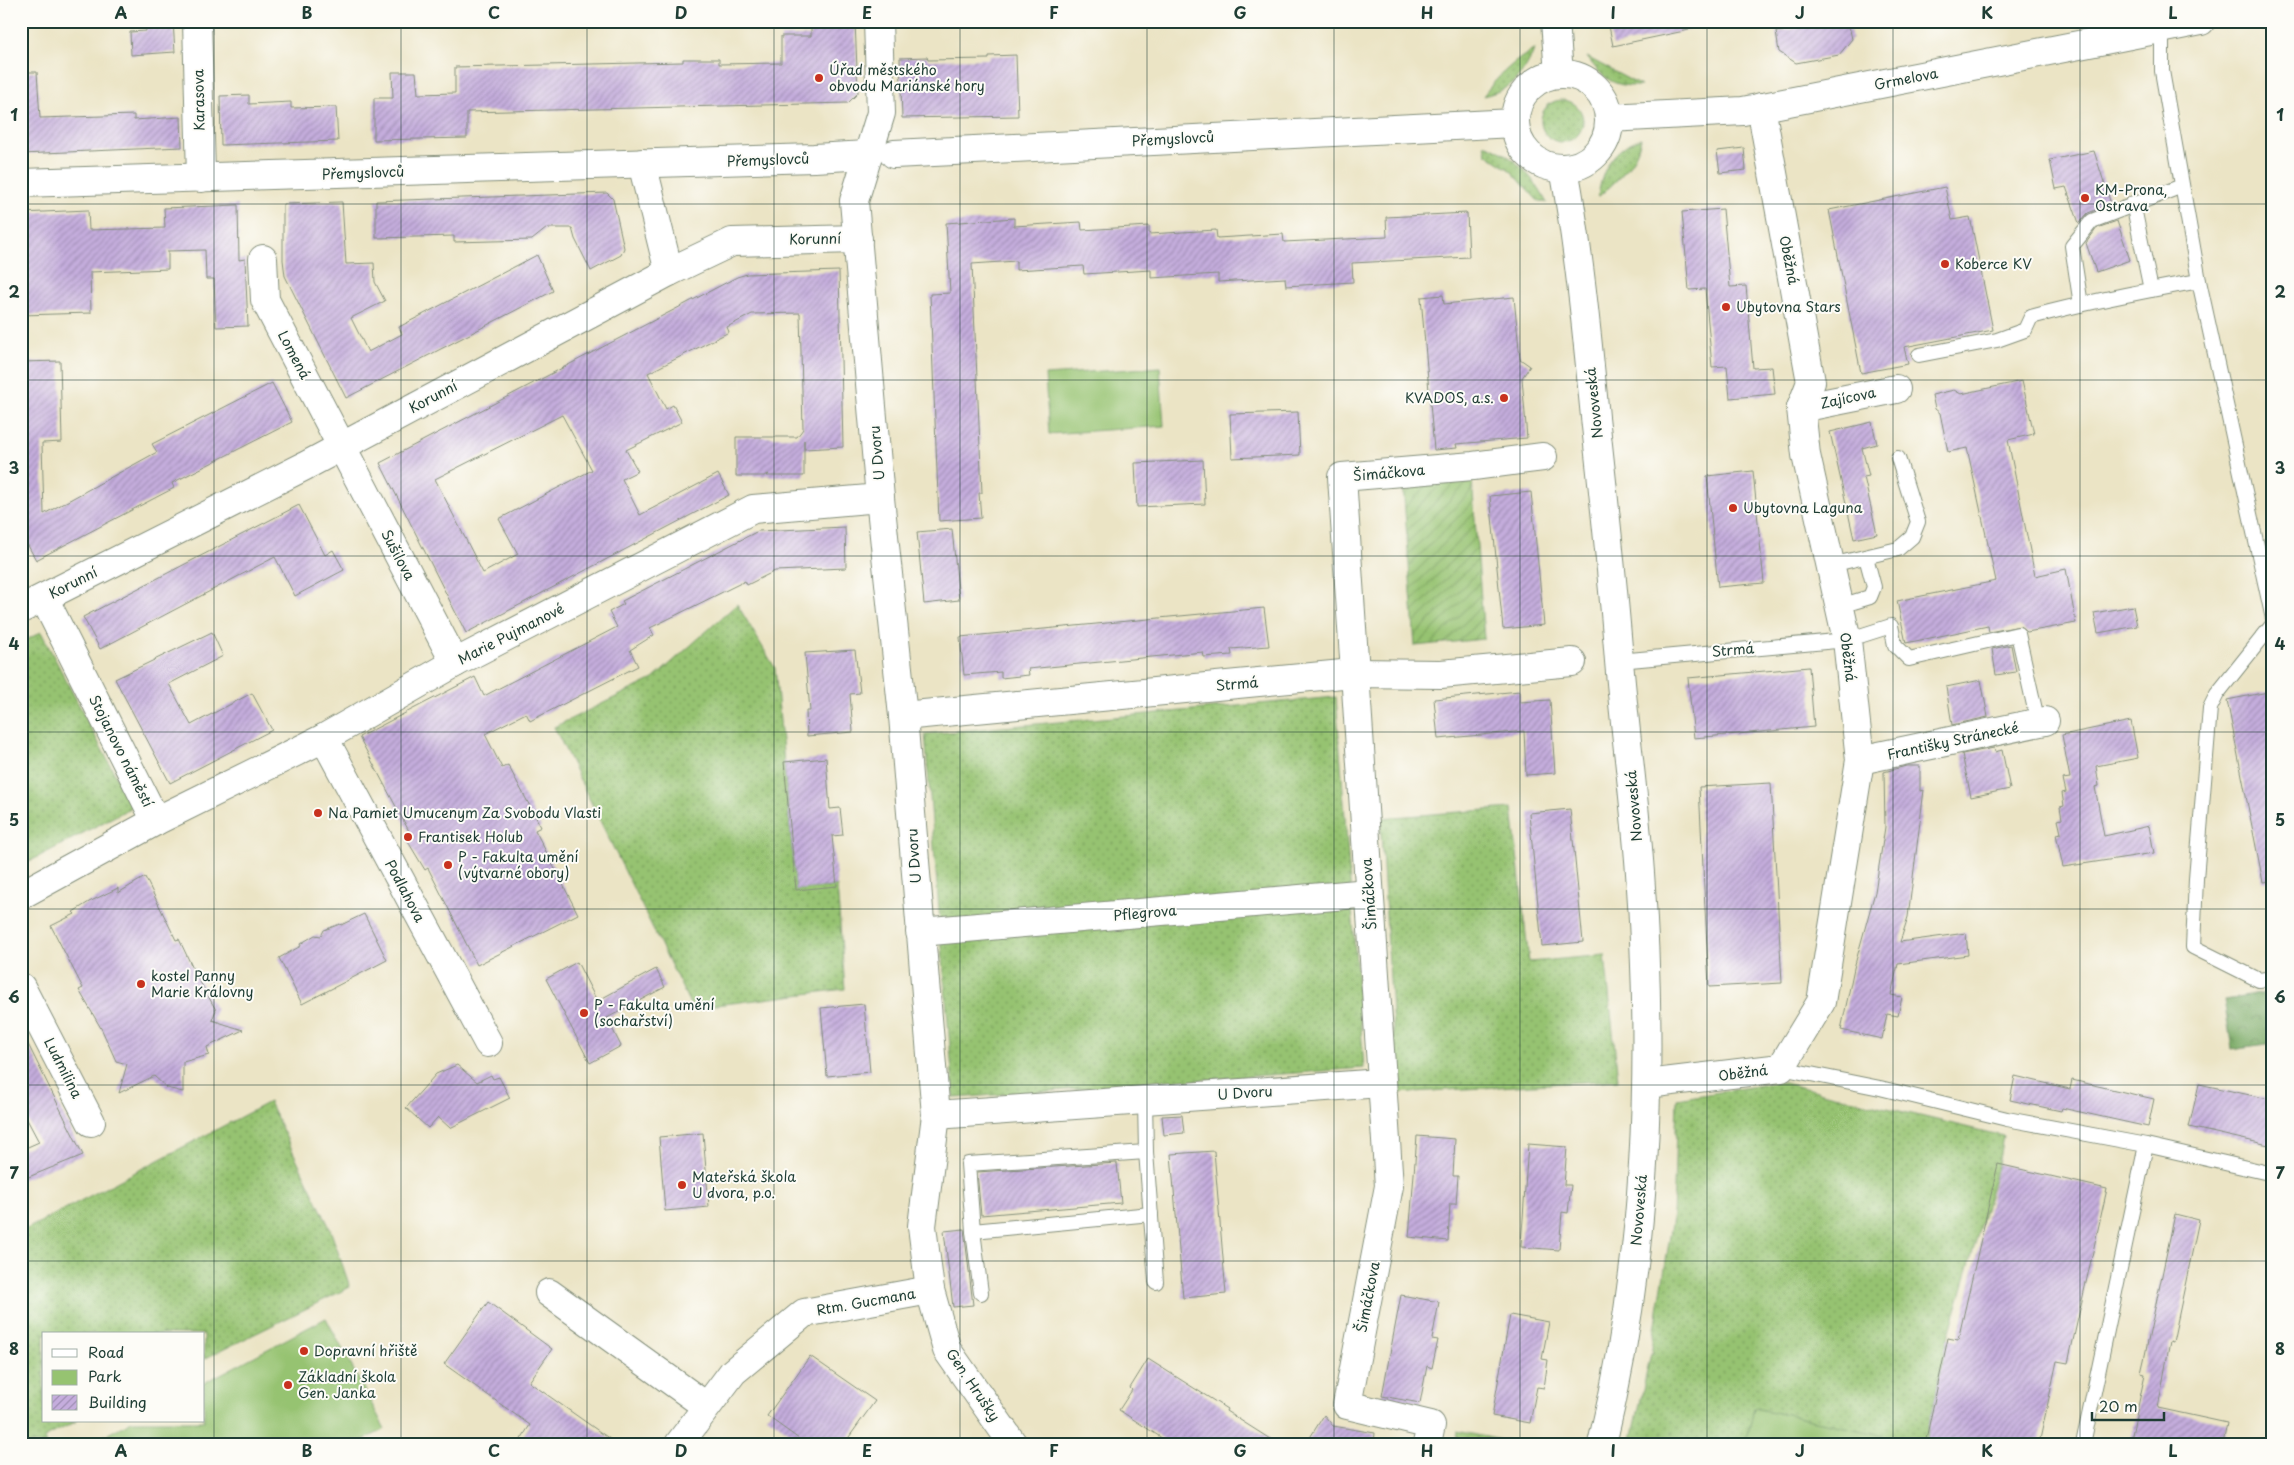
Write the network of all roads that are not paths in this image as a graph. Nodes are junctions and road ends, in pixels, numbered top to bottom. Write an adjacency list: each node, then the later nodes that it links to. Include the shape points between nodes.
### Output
1 (197, 21): 13 (street, Karasova)
2 (878, 21): 10 (street, U Dvoru, via 881,113)
3 (1555, 21): 6 (street)
4 (2201, 21): 5 (street, Grmelova)
5 (2161, 25): 7 (street, Grmelova); 15 (lane, via 2162,71)
6 (1559, 74): 8 (street, via 1577,76 1593,86 1604,100); 9 (street, via 1541,78 1527,89 1517,105)
7 (1761, 107): 8 (street, Grmelova, via 1743,111); 25 (street, Oběžná, via 1811,382)
8 (1609, 118): 12 (street, via 1606,137 1597,152 1582,163)
9 (1514, 123): 10 (street, Přemyslovců); 12 (street, via 1519,141 1530,156 1546,165)
10 (867, 155): 11 (street, Přemyslovců); 17 (street, U Dvoru, via 854,201)
11 (642, 164): 13 (street, Přemyslovců); 19 (street)
12 (1564, 168): 37 (street, Novoveská, via 1589,351)
13 (201, 178): 14 (street, Přemyslovců)
14 (21, 183)
15 (2182, 186): 16 (lane); 20 (lane)
16 (2133, 204): 21 (lane); 22 (lane, via 2092,221 2072,246)
17 (858, 239): 19 (street, Korunní, via 732,242); 29 (street, U Dvoru)
18 (263, 259): 26 (street, Lomená, via 265,300)
19 (669, 272): 26 (street, Korunní)
20 (2199, 281): 21 (lane); 34 (lane)
21 (2151, 290): 22 (lane)
22 (2081, 304): 23 (lane, via 2031,317 2025,330 1997,340)
23 (1919, 355)
24 (1896, 389): 25 (street, Zajícova)
25 (1801, 408): 31 (street, Oběžná, via 1806,455)
26 (341, 447): 32 (street, Korunní); 39 (street, Sušilova)
27 (1543, 458): 40 (street, Šimáčkova, via 1342,477)
28 (1898, 458): 30 (lane, via 1918,522 1912,536 1898,550)
29 (880, 498): 39 (street, Marie Pujmanové, via 753,509); 41 (street, U Dvoru)
30 (1866, 557): 31 (lane); 33 (lane, via 1874,587 1870,596)
31 (1831, 565): 33 (street, Oběžná)
32 (30, 599): 45 (street, Stojanovo náměstí)
33 (1840, 606): 36 (street, Oběžná)
34 (2273, 619)
35 (2273, 624): 49 (lane, via 2217,694 2210,708 2193,947 2259,980)
36 (1848, 640): 37 (lane, Strmá); 42 (lane, Strmá, via 1891,626 1895,645 1909,659 2018,634); 44 (street, Oběžná)
37 (1619, 661): 54 (street, Novoveská, via 1640,873 1646,978)
38 (1572, 662): 40 (street, Strmá, via 1441,674)
39 (455, 663): 43 (street, Marie Pujmanové)
40 (1353, 673): 41 (street, Strmá); 46 (street, Šimáčkova)
41 (903, 716): 48 (street, U Dvoru)
42 (2041, 722): 44 (street, Františky Stránecké)
43 (324, 738): 45 (street, Marie Pujmanové); 51 (street, Podlahova)
44 (1860, 760): 52 (street, Oběžná, via 1821,1002)
45 (156, 821): 47 (street, Stojanovo náměstí)
46 (1369, 893): 48 (street, Pflegrova); 53 (street, Šimáčkova)
47 (21, 895)
48 (920, 932): 56 (street, U Dvoru)
49 (2273, 978)
50 (21, 987): 57 (street, Ludmilina)
51 (488, 1043)
52 (1781, 1068): 54 (street, Oběžná); 58 (lane, via 2007,1119)
53 (1381, 1083): 55 (street, U Dvoru); 70 (street, Šimáčkova, via 1389,1186 1347,1404 1432,1425)
54 (1647, 1084): 71 (street, Novoveská, via 1640,1215 1624,1336)
55 (1146, 1100): 56 (street, U Dvoru); 59 (lane)
56 (936, 1115): 64 (street, Gen. Hrušky, via 922,1226)
57 (91, 1122)
58 (2146, 1145): 60 (lane); 72 (lane)
59 (1146, 1152): 61 (lane); 62 (lane, via 968,1164)
60 (2273, 1174)
61 (1151, 1214): 62 (lane); 63 (lane)
62 (973, 1231): 66 (lane)
63 (1156, 1282)
64 (930, 1290): 67 (street, Rtm. Gucmana, via 804,1313 733,1372); 69 (street, Gen. Hrušky, via 947,1350)
65 (549, 1293): 67 (street)
66 (981, 1293)
67 (706, 1406): 68 (street, Rtm. Gucmana)
68 (679, 1444)
69 (1013, 1444)
70 (1428, 1444)
71 (1602, 1444)
72 (2083, 1444)

